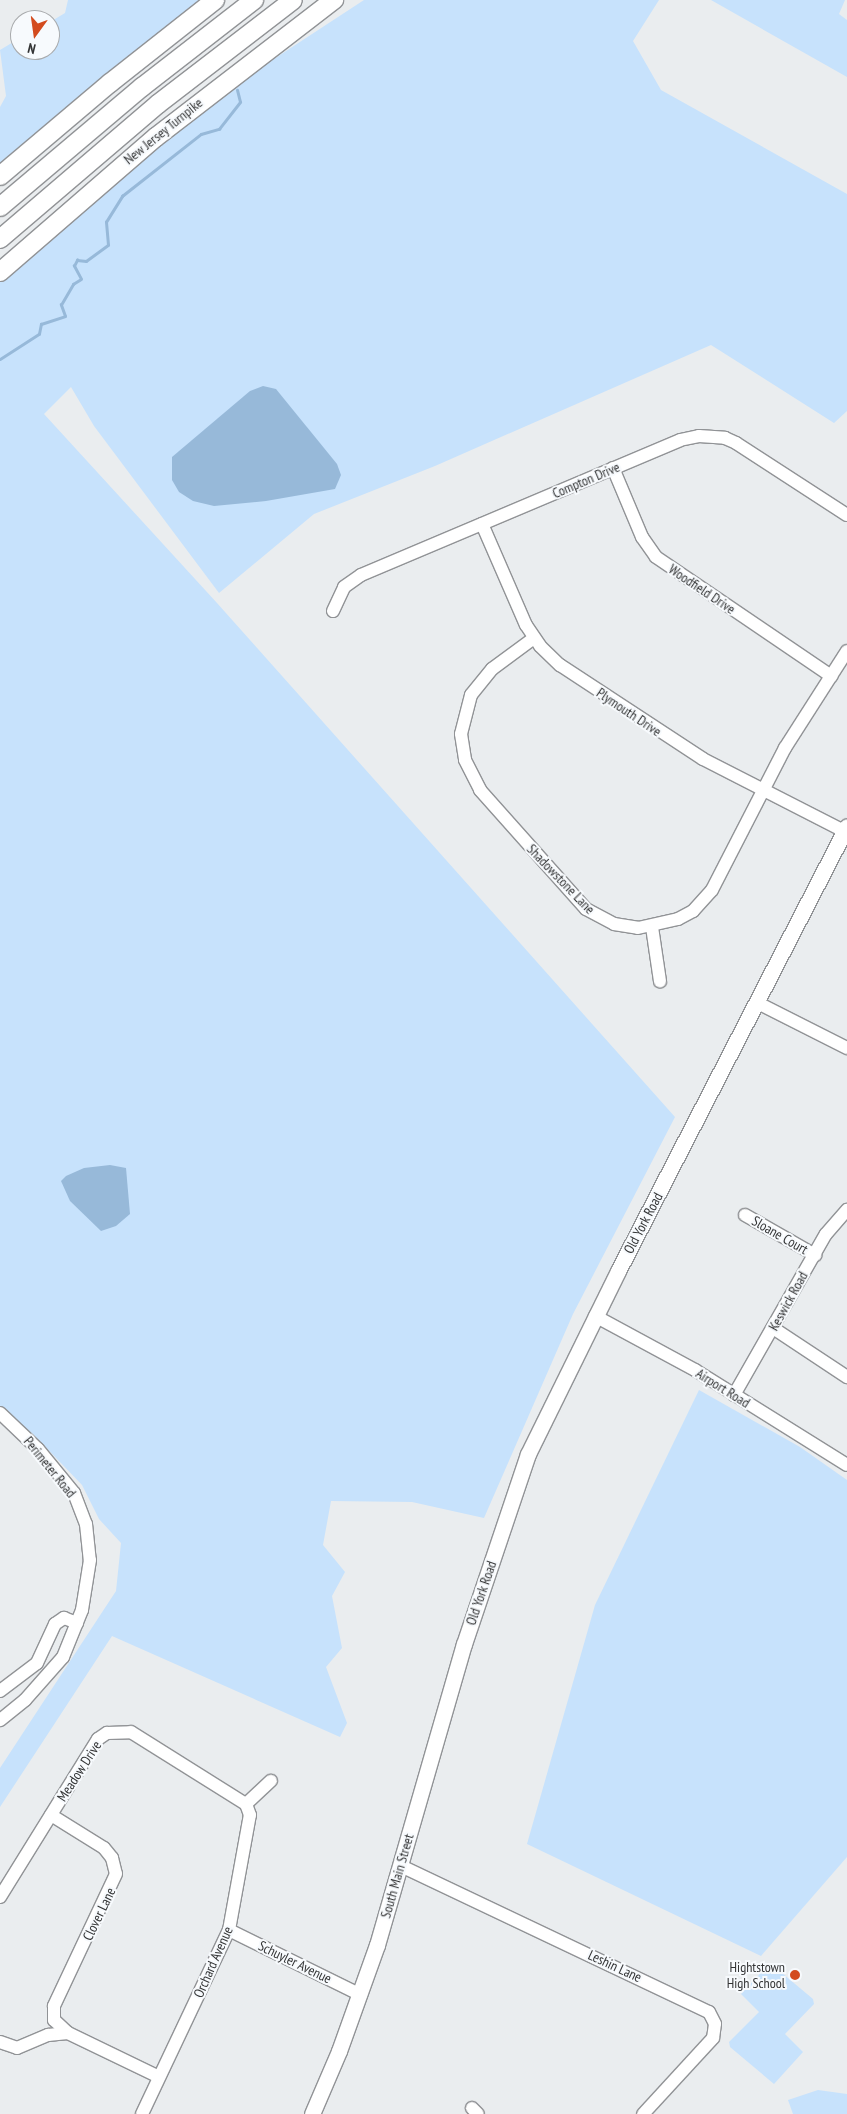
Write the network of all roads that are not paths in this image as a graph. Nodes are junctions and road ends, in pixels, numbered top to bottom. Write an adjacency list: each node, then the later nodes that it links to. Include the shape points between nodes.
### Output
1 (215, 0): 5 (highway, via 102,89)
2 (254, 0): 6 (highway, via 135,93)
3 (293, 0): 7 (highway, New Jersey Turnpike, via 158,104)
4 (334, 0): 8 (highway, New Jersey Turnpike, via 156,137)
5 (0, 176)
6 (0, 207)
7 (0, 239)
8 (0, 272)
9 (613, 468): 10 (street, Compton Drive, via 686,438 725,438); 11 (street, Compton Drive); 15 (street, Woodfield Drive, via 642,537 656,557)
10 (847, 515)
11 (482, 524): 12 (street, Compton Drive, via 351,580 341,591); 13 (street, Plymouth Drive)
12 (333, 611)
13 (534, 638): 16 (street, Plymouth Drive, via 560,665 675,742); 18 (street, Shadowstone Lane, via 487,674 468,701 461,734 472,778 586,908 614,924)
14 (847, 651): 15 (street, Shadowstone Lane)
15 (831, 676): 16 (street, Shadowstone Lane, via 785,748)
16 (763, 790): 17 (street, Plymouth Drive); 18 (street, Shadowstone Lane, via 712,890 693,911)
17 (846, 828): 20 (main road, Old York Road)
18 (652, 928): 19 (street)
19 (660, 981)
20 (758, 1003): 21 (street); 25 (main road, Old York Road)
21 (847, 1048)
22 (847, 1210): 24 (street, Keswick Road, via 832,1225)
23 (745, 1215): 24 (street, Sloane Court)
24 (815, 1255): 26 (street, Keswick Road)
25 (595, 1316): 28 (street, Airport Road); 32 (main road, Old York Road, via 524,1462)
26 (774, 1328): 27 (street); 28 (street, Keswick Road)
27 (847, 1377)
28 (734, 1395): 30 (street, Airport Road)
29 (0, 1413): 31 (street, Perimeter Road, via 38,1449 74,1493 86,1524 90,1560 88,1586)
30 (847, 1465)
31 (77, 1622): 33 (street, via 64,1618 55,1624 37,1663); 34 (street, Perimeter Road, via 63,1657 25,1700)
32 (467, 1633): 38 (main road, South Main Street)
33 (0, 1691)
34 (3, 1712)
35 (271, 1781): 36 (street)
36 (246, 1804): 37 (street, Meadow Drive, via 131,1732 122,1730 98,1739); 40 (street, Orchard Avenue, via 250,1816)
37 (51, 1815): 39 (street, Meadow Drive); 42 (street, Clover Lane, via 104,1848 112,1858 116,1874 54,2006 54,2020)
38 (400, 1866): 41 (main road, South Main Street); 47 (street, Leshin Lane, via 709,2012 715,2024 713,2038)
39 (0, 1897)
40 (229, 1930): 41 (street, Schuyler Avenue); 44 (street, Orchard Avenue)
41 (360, 1995): 46 (main road, South Main Street)
42 (68, 2033): 43 (street, via 48,2035 17,2048); 44 (street)
43 (0, 2042)
44 (159, 2078): 45 (street, Orchard Avenue)
45 (142, 2114)
46 (312, 2114)
47 (643, 2114)

